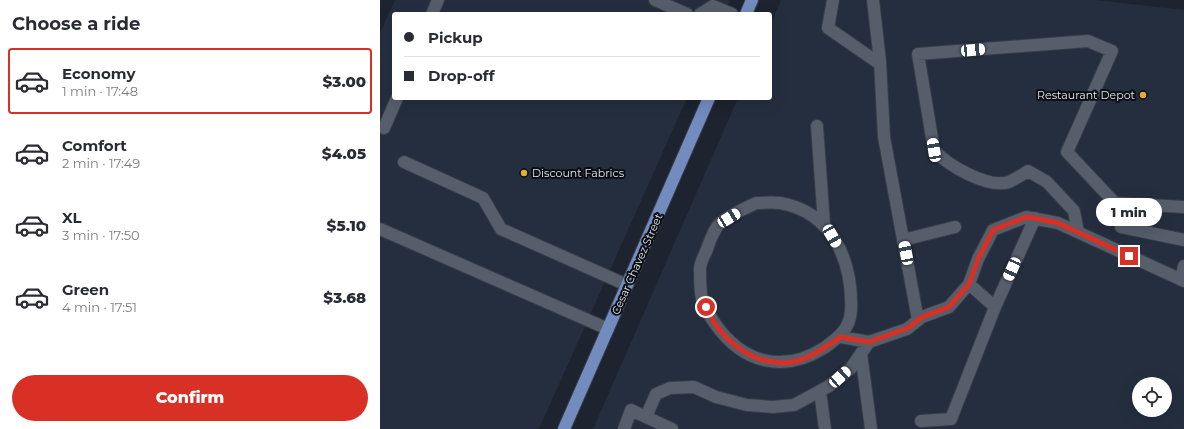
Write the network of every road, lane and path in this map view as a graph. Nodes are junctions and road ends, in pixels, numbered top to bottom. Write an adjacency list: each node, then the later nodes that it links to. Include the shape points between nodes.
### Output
1 (438, 0): 7 (lane)
2 (654, 0): 8 (lane)
3 (752, 0): 11 (main road)
4 (833, 0): 12 (lane, via 828,28)
5 (872, 0): 12 (lane)
6 (713, 3): 9 (lane); 10 (lane)
7 (433, 12)
8 (682, 12)
9 (702, 12)
10 (729, 12)
11 (747, 12)
12 (880, 64): 25 (lane, via 884,137)
13 (396, 100): 16 (lane)
14 (708, 100): 30 (main road, Cesar Chavez Street)
15 (816, 126): 20 (lane)
16 (384, 128)
17 (404, 162): 30 (lane, via 483,198 501,229)
18 (1184, 207): 24 (lane, via 1115,203 1067,152 1112,52 1088,41 918,54 934,150 941,158 954,167 991,182 1008,182 1028,171 1041,178 1074,211)
19 (1035, 218): 24 (lane, via 1058,223); 29 (lane, via 1026,217 993,230); 31 (lane)
20 (824, 224): 34 (lane, via 842,252 850,292 850,319); 34 (lane, via 796,208 780,203 756,203 721,222 710,239 700,267 702,299 724,336 744,352 762,361 798,361)
21 (1121, 227): 26 (lane)
22 (955, 228): 25 (lane)
23 (380, 229): 33 (lane)
24 (1078, 232): 28 (lane)
25 (903, 240): 32 (lane)
26 (1184, 240)
27 (1184, 266): 28 (lane)
28 (1182, 280)
29 (969, 284): 31 (lane); 32 (lane, via 949,307)
30 (627, 285): 33 (main road, Cesar Chavez Street)
31 (995, 307): 39 (lane, via 951,419)
32 (918, 320): 35 (lane, via 908,328)
33 (608, 330): 40 (main road, Cesar Chavez Street)
34 (841, 337): 35 (lane)
35 (869, 342): 36 (lane)
36 (861, 353): 37 (lane, via 851,368); 44 (lane)
37 (820, 391): 38 (lane, via 794,405 773,407 747,405 716,397 694,387 670,388 656,394); 43 (lane)
38 (646, 417): 41 (lane, via 631,410); 42 (lane)
39 (921, 421)
40 (564, 429)
41 (624, 429)
42 (672, 429)
43 (825, 429)
44 (871, 429)

